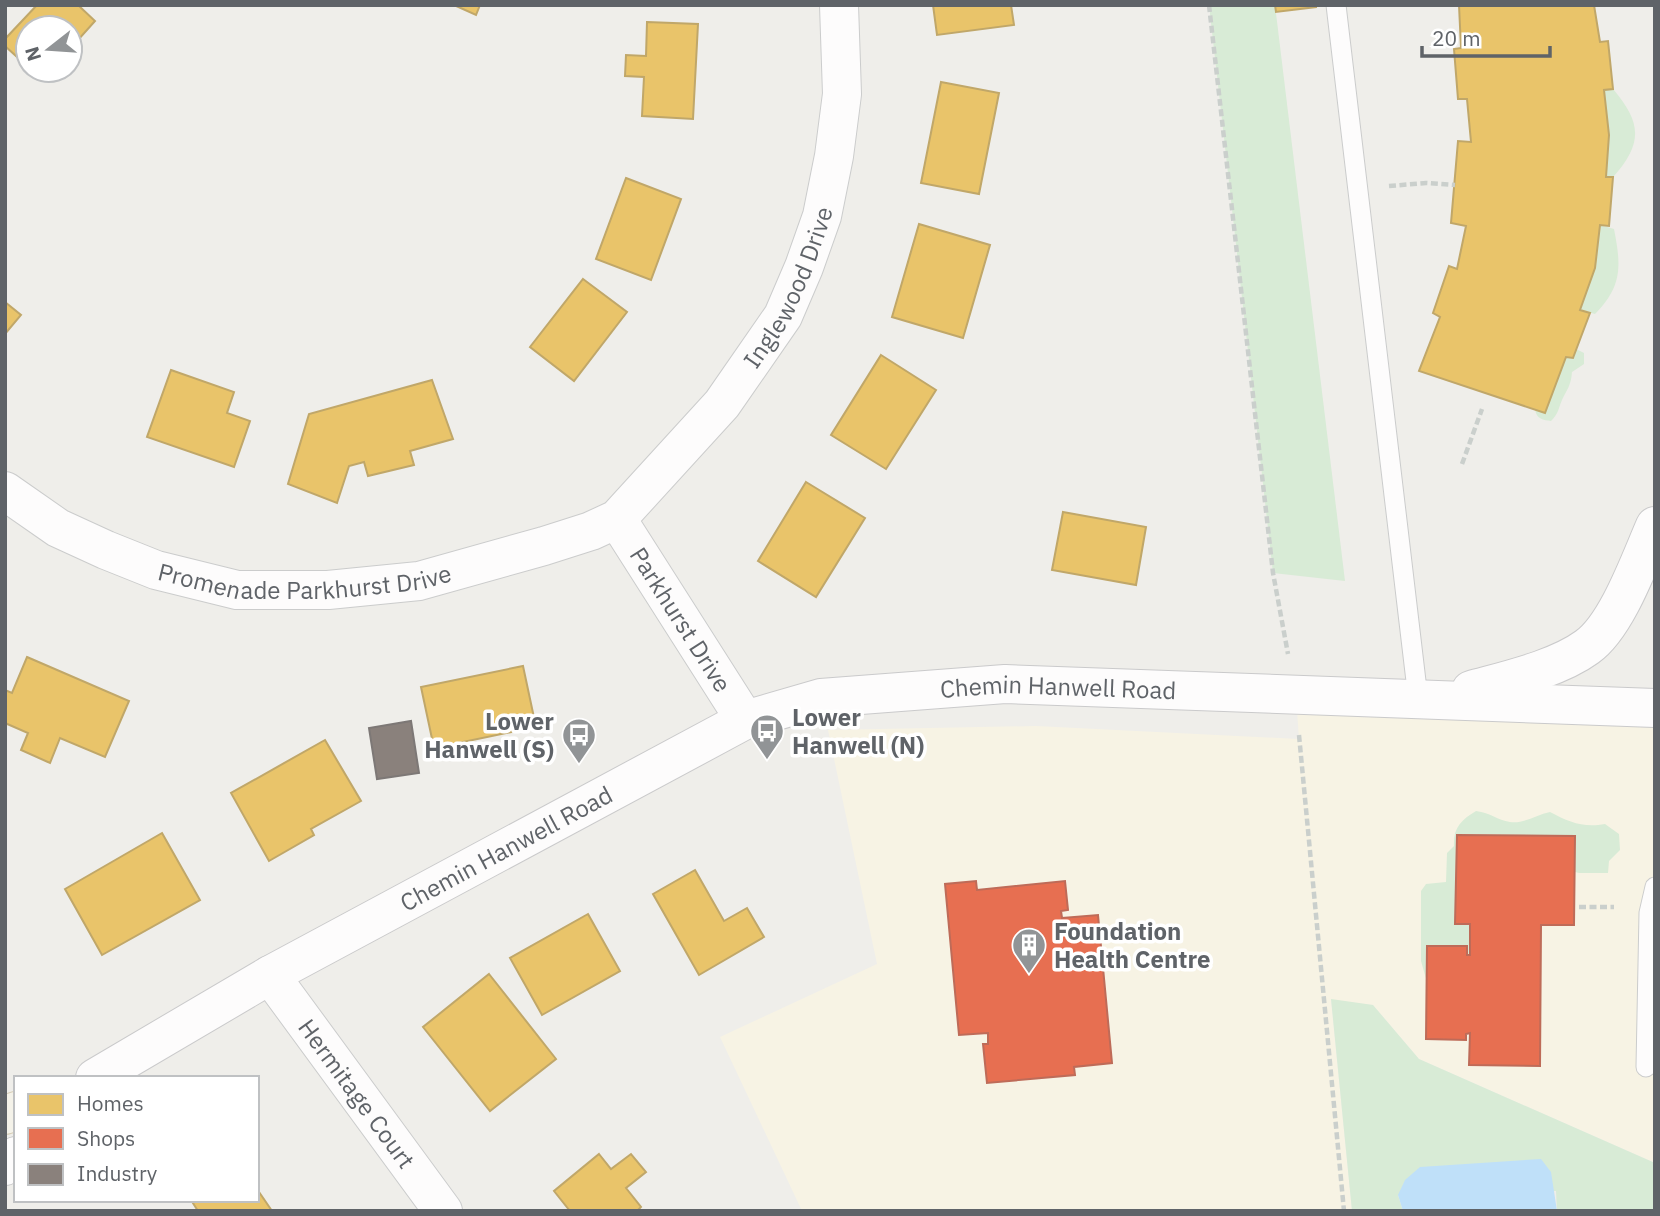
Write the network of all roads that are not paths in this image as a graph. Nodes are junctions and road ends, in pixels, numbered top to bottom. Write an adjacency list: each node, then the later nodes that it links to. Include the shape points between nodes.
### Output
1 (839, 5): 4 (main road, Inglewood Drive, via 842,94 834,156 822,216 783,316 722,404)
2 (1336, 5): 6 (lane)
3 (5, 491): 4 (main road, Promenade Parkhurst Drive, via 58,528 106,550 156,570 237,590 328,590 419,581 544,546)
4 (617, 519): 8 (main road, Parkhurst Drive)
5 (1655, 526): 6 (main road, via 1620,603 1587,647 1544,668)
6 (1430, 699): 7 (main road, Chemin Hanwell Road); 8 (main road, Chemin Hanwell Road, via 1005,684 821,698)
7 (1655, 708)
8 (745, 720): 10 (main road, Chemin Hanwell Road)
9 (1655, 887): 11 (lane, via 1649,913)
10 (271, 975): 12 (main road, Chemin Hanwell Road); 13 (main road, Hermitage Court)
11 (1646, 1067)
12 (98, 1076)
13 (443, 1211)

